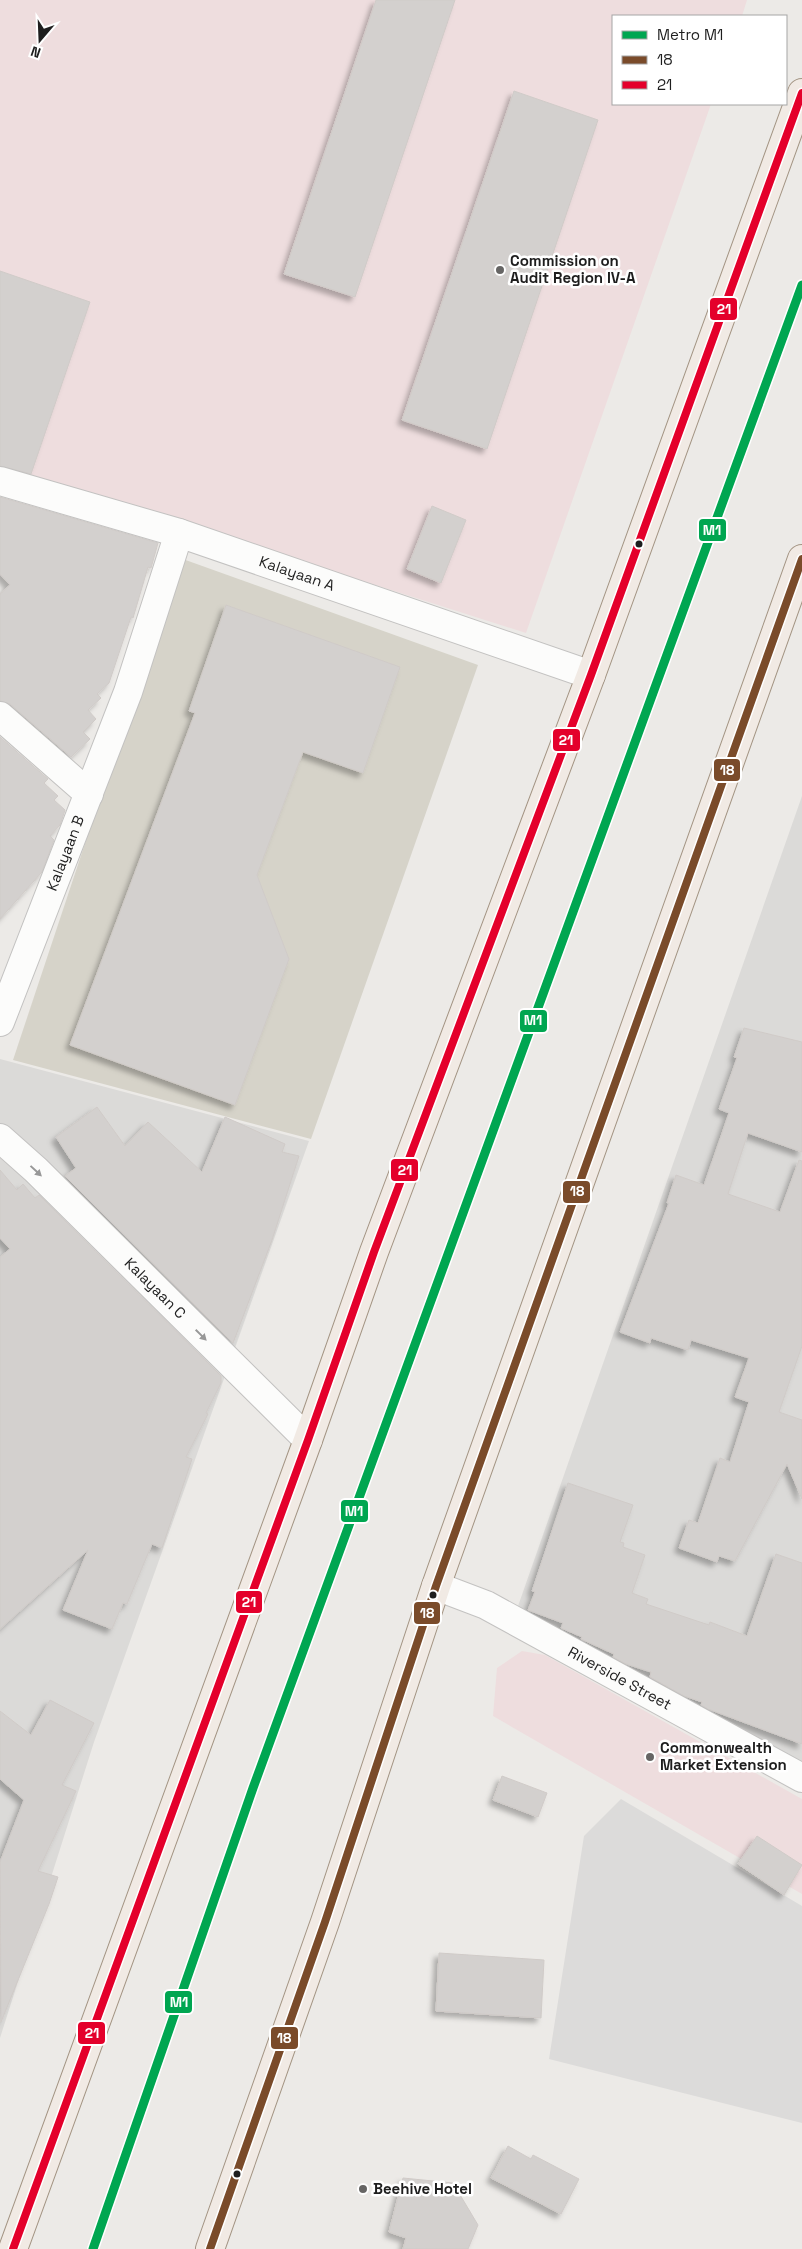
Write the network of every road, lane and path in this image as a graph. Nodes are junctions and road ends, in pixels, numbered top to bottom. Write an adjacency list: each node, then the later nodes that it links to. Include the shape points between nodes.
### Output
1 (802, 93): 5 (main road)
2 (0, 481): 3 (street, Kalayaan A)
3 (179, 533): 5 (street, Kalayaan A); 7 (street, Kalayaan B, via 128,692)
4 (802, 558): 11 (main road)
5 (591, 675): 10 (main road, via 377,1243)
6 (3, 723): 7 (street)
7 (89, 794): 8 (street, Kalayaan B)
8 (0, 1022)
9 (0, 1138): 10 (street, Kalayaan C, one-way to 10)
10 (308, 1440): 13 (main road)
11 (436, 1586): 12 (street, Riverside Street, via 486,1605); 14 (main road, via 325,1922)
12 (802, 1778)
13 (13, 2249)
14 (210, 2249)

